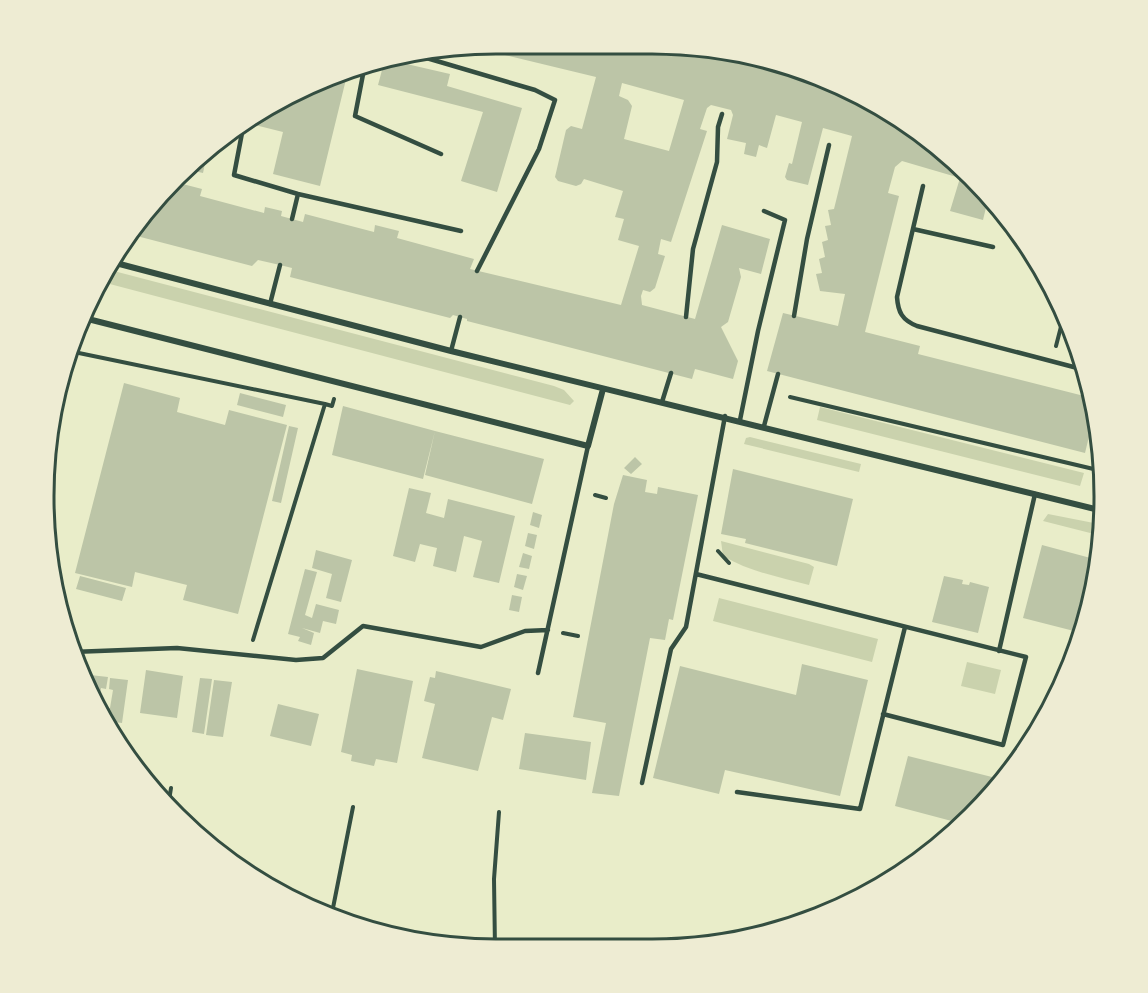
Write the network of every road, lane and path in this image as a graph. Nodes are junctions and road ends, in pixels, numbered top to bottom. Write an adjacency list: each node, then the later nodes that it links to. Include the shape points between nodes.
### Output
1 (431, 59): 16 (lane, via 535,90 555,100 539,148)
2 (363, 74): 6 (lane, via 356,116)
3 (722, 114): 20 (lane, via 717,162 693,249)
4 (242, 135): 8 (lane, via 234,174)
5 (829, 146): 18 (lane)
6 (441, 154)
7 (923, 186): 11 (lane)
8 (298, 194): 10 (lane); 12 (lane)
9 (764, 211): 31 (lane, via 785,220)
10 (291, 219)
11 (913, 229): 13 (lane); 24 (lane, via 897,297 899,312 909,323)
12 (461, 231)
13 (993, 247)
14 (120, 264): 17 (street)
15 (280, 265): 17 (lane)
16 (477, 271)
17 (270, 304): 22 (street)
18 (794, 316)
19 (460, 317): 22 (lane)
20 (686, 317)
21 (91, 320): 33 (street)
22 (451, 351): 27 (street)
23 (78, 353): 44 (path, via 325,404)
24 (1075, 367)
25 (671, 373): 29 (lane)
26 (778, 374): 28 (lane)
27 (603, 389): 29 (street); 33 (street)
28 (773, 393): 32 (lane); 34 (path)
29 (662, 402): 30 (street)
30 (725, 416): 31 (street); 39 (lane)
31 (740, 420): 32 (street)
32 (764, 426): 35 (street)
33 (588, 446): 41 (lane)
34 (1093, 469)
35 (1035, 494): 36 (street); 42 (lane)
36 (1094, 509)
37 (716, 541): 38 (path, via 722,558)
38 (738, 568)
39 (696, 574): 40 (lane); 47 (lane, via 686,627 671,649)
40 (905, 627): 42 (lane); 46 (lane)
41 (548, 630): 44 (lane, via 525,631 481,647 363,626 323,658 296,660); 45 (lane)
42 (999, 651): 46 (lane, via 1026,657 1003,745)
43 (82, 652): 44 (lane, via 177,648)
44 (249, 655)
45 (538, 672)
46 (882, 714): 49 (lane, via 860,809)
47 (642, 783)
48 (171, 788): 50 (path)
49 (736, 792)
50 (170, 794)
51 (352, 807): 53 (path)
52 (500, 812): 54 (path, via 494,879)
53 (334, 908)
54 (495, 939)

